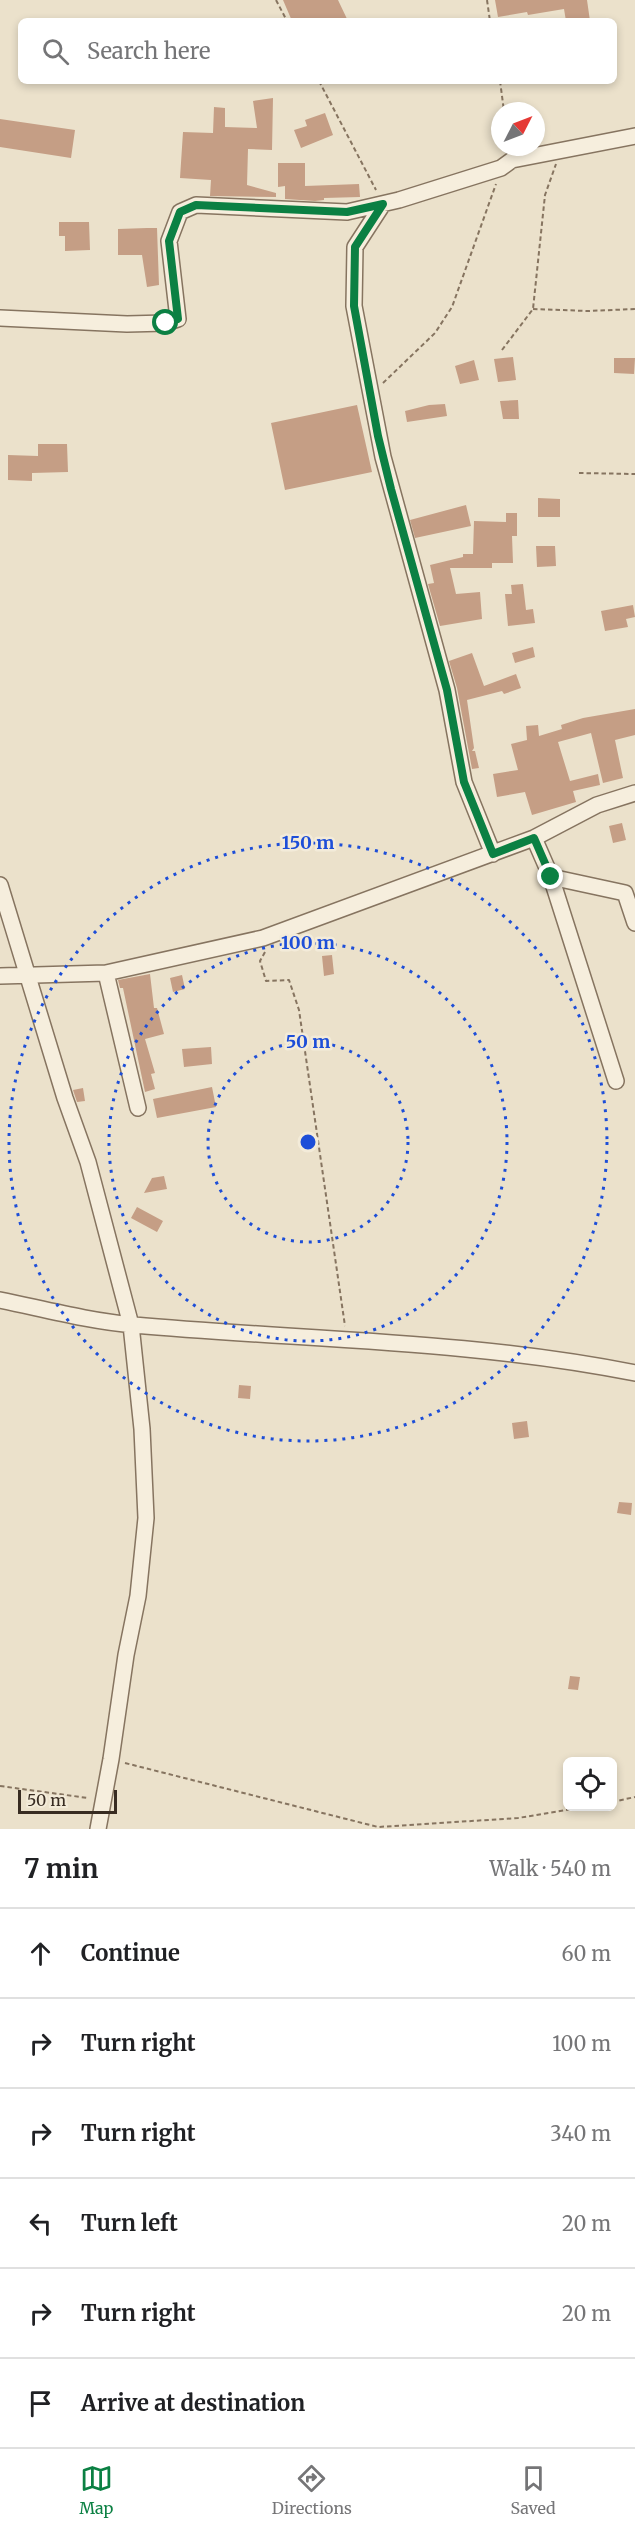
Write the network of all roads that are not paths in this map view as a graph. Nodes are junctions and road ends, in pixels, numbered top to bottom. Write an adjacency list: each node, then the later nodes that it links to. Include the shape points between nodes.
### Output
1 (635, 136): 2 (street, via 512,160 501,168)
2 (383, 204): 3 (street, via 347,212 196,205 180,212 169,241 178,319 127,324); 6 (street, via 355,247 354,306 391,489 447,690 464,782)
3 (0, 318)
4 (635, 793): 5 (street, via 597,805)
5 (534, 838): 6 (street); 7 (street)
6 (493, 854): 10 (street, via 263,938)
7 (551, 877): 9 (street, via 625,893); 13 (street)
8 (0, 885): 12 (street)
9 (635, 923)
10 (106, 973): 12 (street); 14 (street)
11 (0, 976): 12 (street)
12 (29, 976): 16 (street, via 88,1162)
13 (616, 1081)
14 (138, 1108)
15 (0, 1300): 16 (street)
16 (131, 1325): 17 (street, via 567,1359); 18 (street, via 146,1518 138,1596)
17 (635, 1373)
18 (98, 1829)

